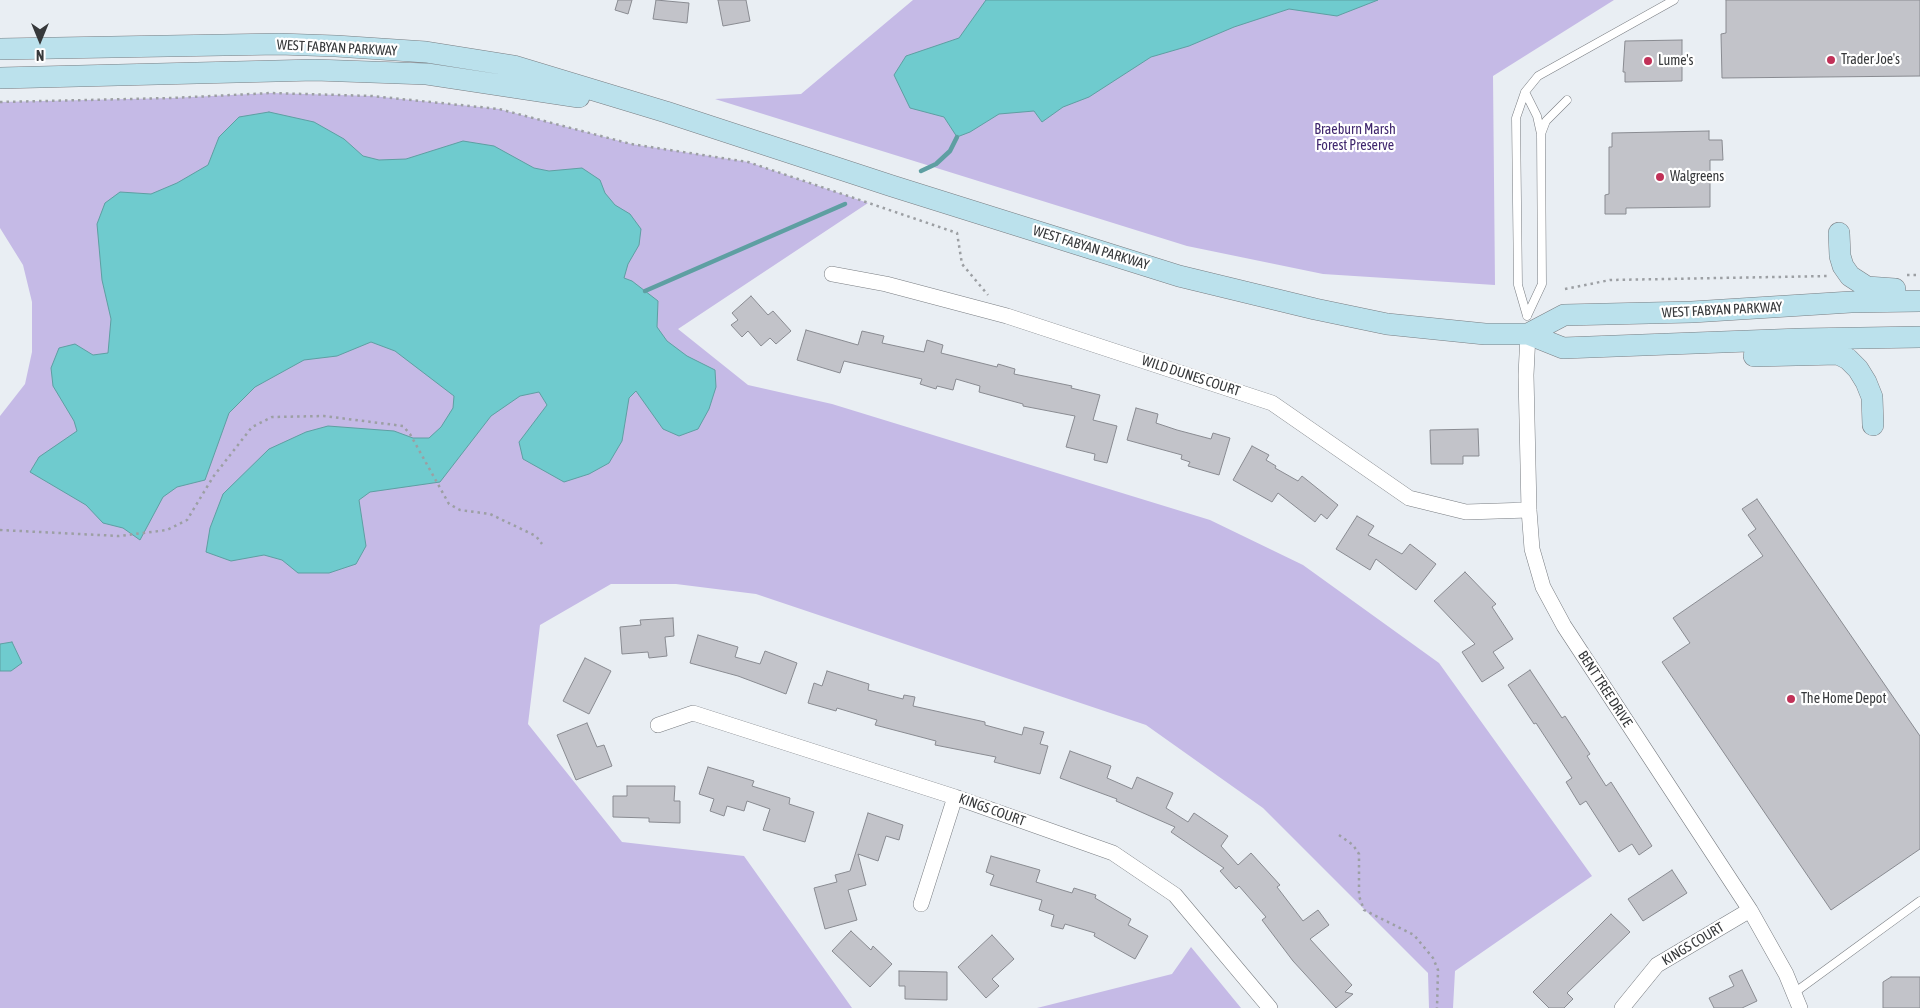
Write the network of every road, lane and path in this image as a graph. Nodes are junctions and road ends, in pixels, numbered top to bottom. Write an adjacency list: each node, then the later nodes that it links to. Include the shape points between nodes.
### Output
1 (1674, 0): 4 (lane, via 1538,76)
2 (0, 49): 7 (main road, WEST FABYAN PARKWAY, via 279,44 426,52 514,66)
3 (0, 78): 7 (main road, WEST FABYAN PARKWAY, via 315,70 427,74)
4 (1525, 92): 8 (lane, via 1537,116); 8 (lane, via 1516,118 1518,285 1526,316 1542,284)
5 (1567, 100): 8 (lane, via 1546,120)
6 (0, 102): 17 (path, via 271,93 372,96 499,109 632,144 748,162 957,233 962,264)
7 (666, 112): 18 (main road, WEST FABYAN PARKWAY, via 1179,276 1387,324 1484,334)
8 (1541, 134)
9 (1839, 233): 13 (main road, via 1840,256)
10 (832, 274): 17 (street, WILD DUNES COURT, via 886,284)
11 (1902, 275): 12 (path)
12 (1920, 275)
13 (1850, 276): 14 (main road, via 1867,287); 15 (path, via 1610,280)
14 (1920, 288)
15 (1564, 289)
16 (1920, 301): 18 (main road, WEST FABYAN PARKWAY, via 1564,315)
17 (1007, 316): 22 (street, WILD DUNES COURT, via 1272,403 1409,498 1466,512)
18 (1528, 334): 20 (main road, WEST FABYAN PARKWAY, via 1563,348); 22 (street, BENT TREE DRIVE)
19 (1920, 338): 20 (main road, WEST FABYAN PARKWAY, via 1801,339)
20 (1635, 347): 21 (main road, via 1690,357 1838,354 1858,369 1866,382 1872,397)
21 (1873, 425)
22 (1530, 510): 30 (street, BENT TREE DRIVE, via 1532,549 1543,587 1564,626)
23 (0, 530): 24 (path, via 119,536 168,530 186,520 213,477 252,427 272,418 324,416 398,424 410,434 449,504 460,510 490,514 536,536)
24 (542, 544)
25 (658, 724): 26 (street, KINGS COURT, via 693,713)
26 (955, 797): 29 (street); 32 (street, KINGS COURT, via 1113,853 1175,895)
27 (1339, 835): 33 (path, via 1353,845 1358,854 1359,896 1364,910 1414,935 1432,958 1438,970)
28 (1920, 901): 31 (lane)
29 (921, 904)
30 (1750, 910): 31 (street, BENT TREE DRIVE); 34 (street, KINGS COURT, via 1657,964)
31 (1794, 993): 35 (street, BENT TREE DRIVE)
32 (1270, 1008)
33 (1437, 1008)
34 (1622, 1008)
35 (1800, 1008)

